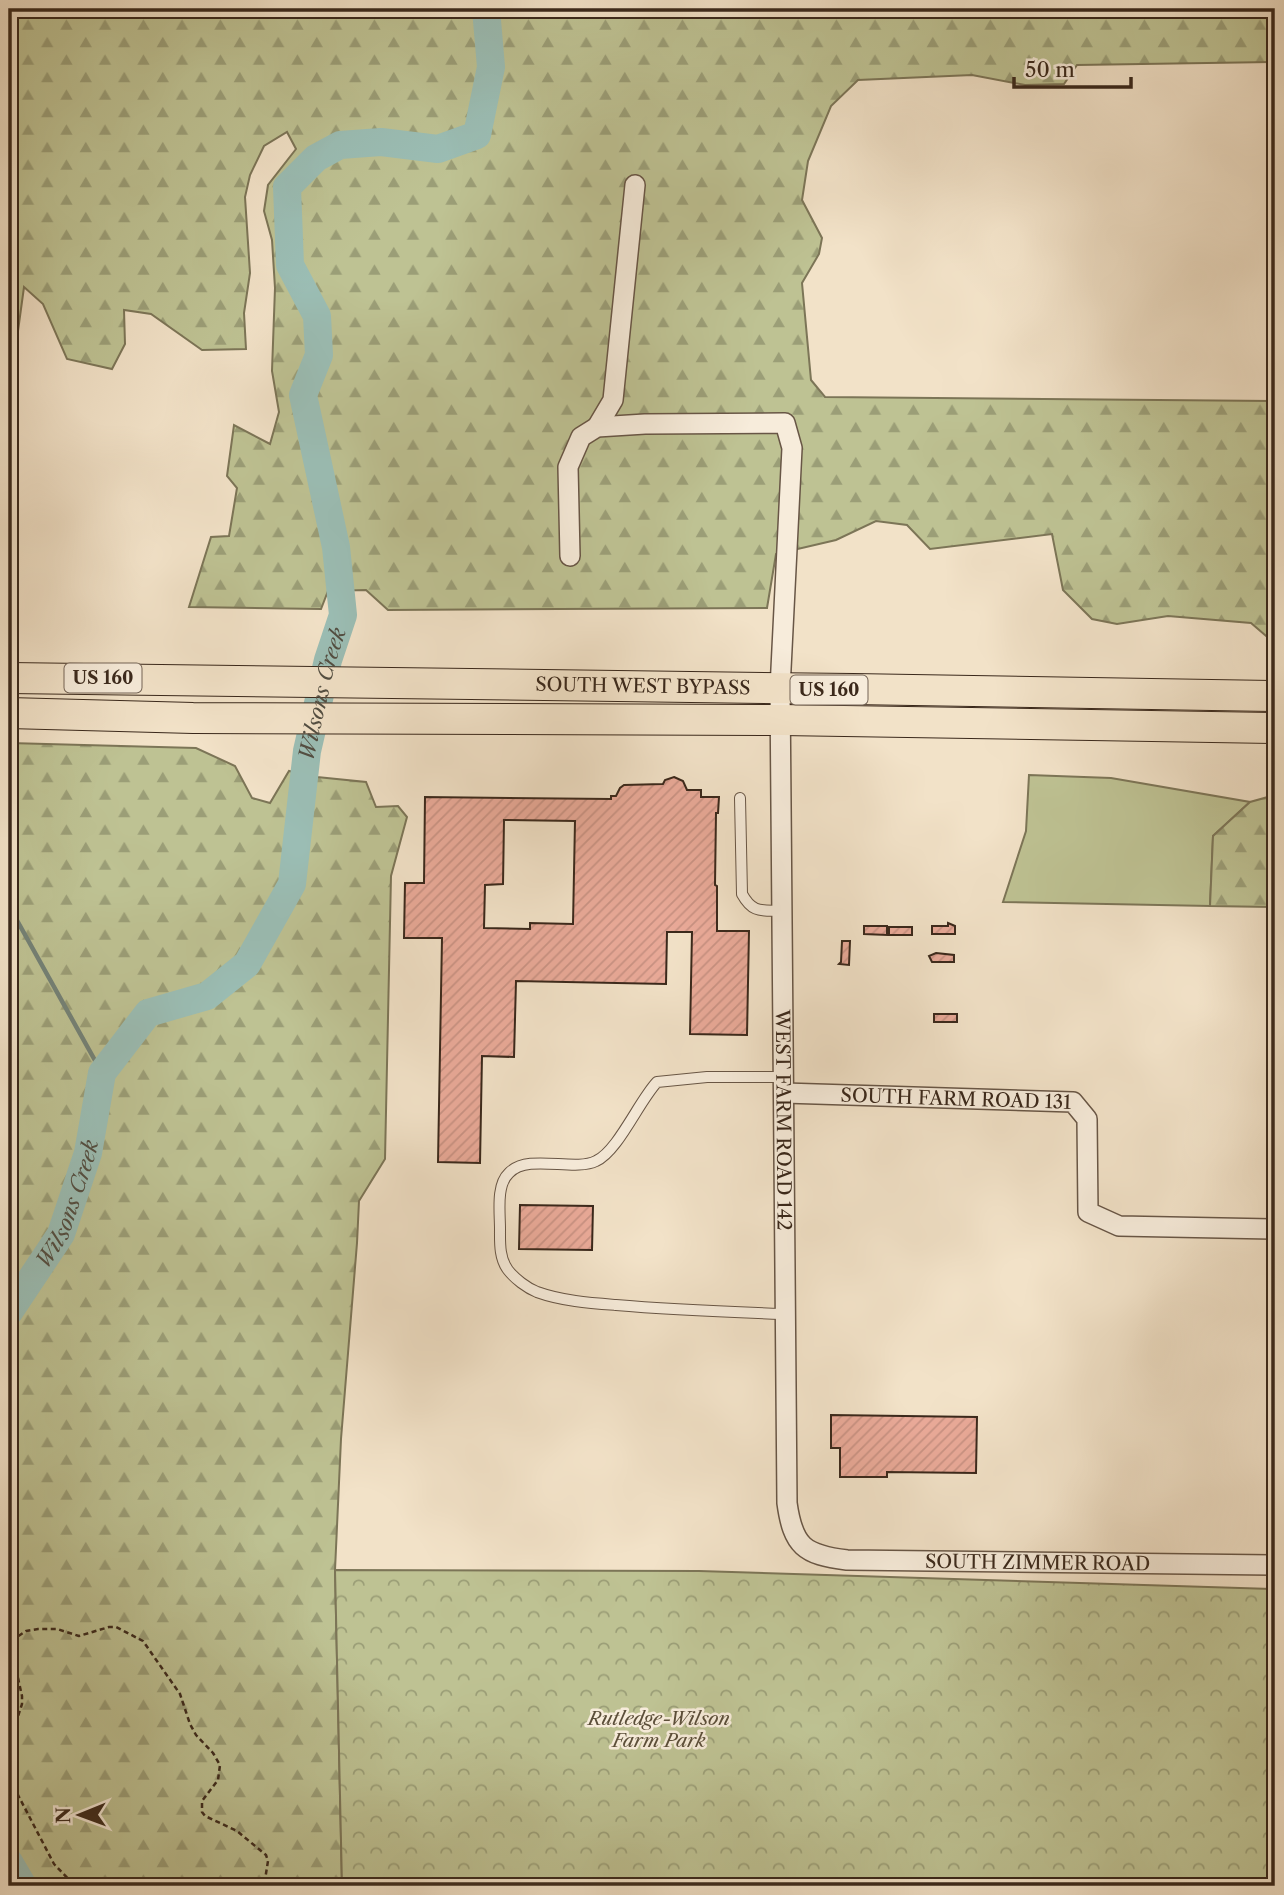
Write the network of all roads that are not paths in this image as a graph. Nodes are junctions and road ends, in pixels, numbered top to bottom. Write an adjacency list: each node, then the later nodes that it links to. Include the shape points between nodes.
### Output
1 (635, 185): 2 (street, via 613,400)
2 (597, 428): 3 (street, via 581,437 568,467); 5 (street, WEST FARM ROAD 142, via 785,423 792,448)
3 (570, 556)
4 (9, 678): 5 (main road, SOUTH WEST BYPASS / US 160)
5 (780, 689): 6 (main road, SOUTH WEST BYPASS / US 160); 8 (street, WEST FARM ROAD 142)
6 (1275, 696)
7 (9, 713): 8 (main road, SOUTH WEST BYPASS / US 160, via 193,719)
8 (781, 720): 9 (main road, SOUTH WEST BYPASS / US 160); 11 (street, WEST FARM ROAD 142)
9 (1275, 728)
10 (740, 798): 11 (lane, via 743,894 748,906 757,910)
11 (782, 911): 12 (street, WEST FARM ROAD 142)
12 (783, 1085): 13 (street, SOUTH FARM ROAD 131, via 1073,1102 1087,1119 1088,1212 1119,1226); 14 (street, WEST FARM ROAD 142); 14 (lane, via 707,1077 657,1082 605,1156 593,1163 525,1165 509,1171 502,1183 500,1231 507,1268 534,1291 645,1308)
13 (1275, 1229)
14 (785, 1314): 15 (street, WEST FARM ROAD 142, via 787,1503 790,1527)
15 (803, 1547): 16 (street, SOUTH ZIMMER ROAD, via 847,1560)
16 (1275, 1565)

